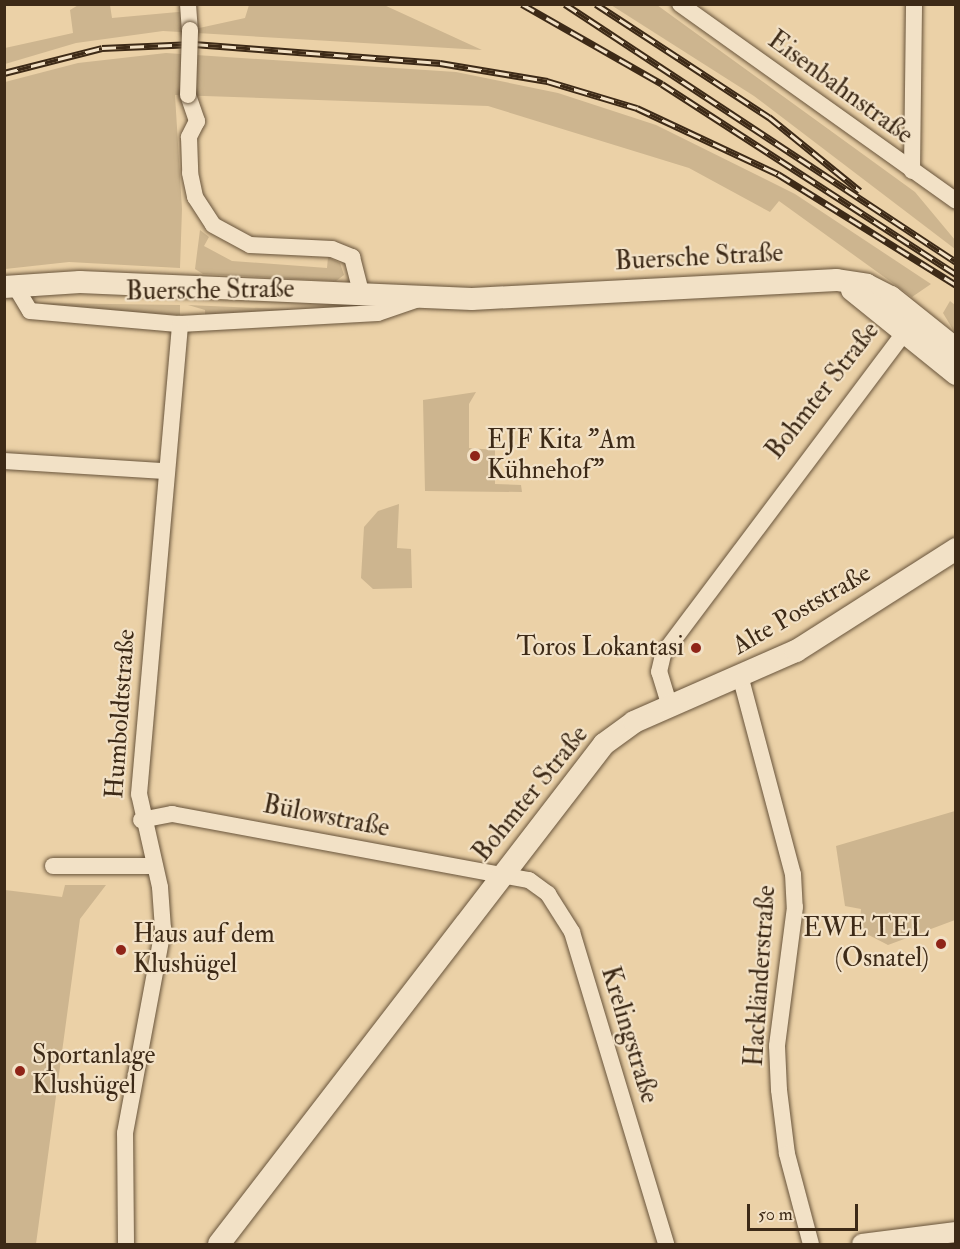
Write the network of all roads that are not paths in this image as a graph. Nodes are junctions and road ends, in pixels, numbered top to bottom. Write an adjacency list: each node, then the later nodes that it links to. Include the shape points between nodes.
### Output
1 (188, 4): 8 (street, bridge, via 188,95 197,121 189,137 190,173 202,213 213,225 250,245 332,249 352,258)
2 (680, 4): 4 (street, Eisenbahnstraße)
3 (915, 4): 4 (street)
4 (912, 171): 5 (street, Eisenbahnstraße)
5 (956, 201)
6 (837, 280): 9 (main road, Buersche Straße); 11 (main road); 12 (main road, Buersche Straße, via 867,285 891,297)
7 (10, 287): 8 (main road, Buersche Straße, via 80,282); 10 (street, Buersche Straße, via 30,311)
8 (362, 296): 9 (main road, Buersche Straße)
9 (420, 299): 10 (street, Buersche Straße, via 378,313)
10 (180, 324): 15 (street, Humboldtstraße)
11 (905, 332): 13 (main road); 18 (street, Bohmter Straße, via 668,646 659,672)
12 (956, 349)
13 (956, 374)
14 (4, 461): 15 (street)
15 (165, 471): 19 (street, Humboldtstraße, via 139,794)
16 (955, 553): 17 (main road, Alte Poststraße, via 855,617)
17 (741, 679): 18 (main road, Alte Poststraße); 27 (street, Hackländerstraße, via 793,874 795,906 777,1046 779,1090 787,1154)
18 (670, 707): 22 (main road, Bohmter Straße, via 604,744)
19 (141, 820): 21 (street, Humboldtstraße); 22 (street, Bülowstraße, via 172,814)
20 (53, 866): 21 (street)
21 (154, 867): 24 (street, Humboldtstraße, via 163,929 125,1133)
22 (501, 875): 25 (main road, Bohmter Straße); 26 (street, Krelingstraße, via 529,880 548,894 572,932)
23 (956, 1232): 28 (street)
24 (126, 1245)
25 (219, 1245)
26 (666, 1245)
27 (811, 1245)
28 (862, 1245)

